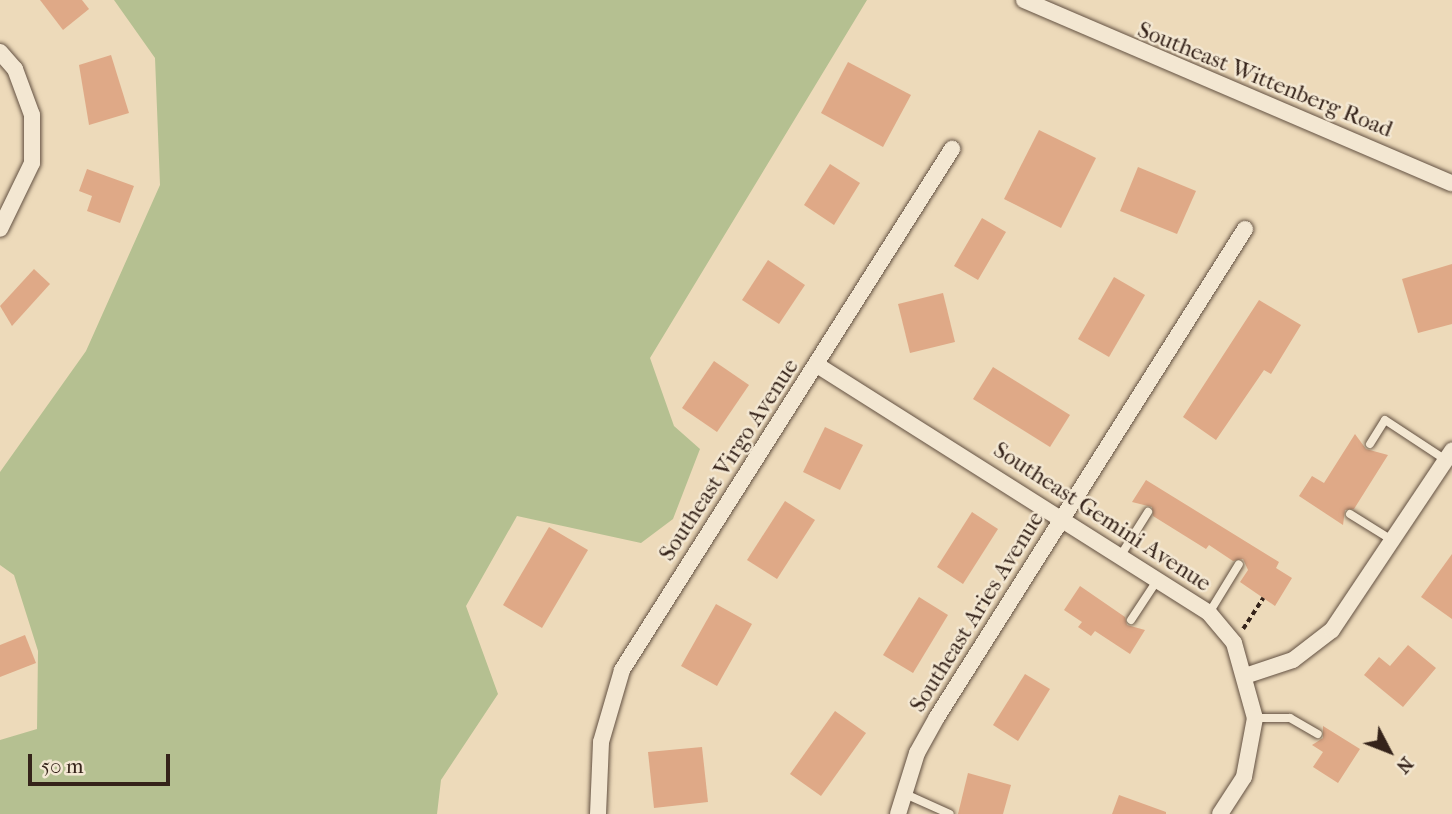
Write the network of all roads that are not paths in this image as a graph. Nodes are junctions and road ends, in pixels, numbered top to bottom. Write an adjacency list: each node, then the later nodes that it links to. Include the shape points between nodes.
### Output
1 (1024, 0): 4 (street, Southeast Wittenberg Road)
2 (0, 52): 5 (street, via 15,69 32,115 32,163)
3 (952, 149): 7 (street, Southeast Virgo Avenue)
4 (1452, 183)
5 (0, 229)
6 (1245, 229): 12 (street, Southeast Aries Avenue)
7 (817, 365): 12 (street, Southeast Gemini Avenue); 23 (street, Southeast Virgo Avenue, via 622,670 601,742)
8 (1370, 444): 9 (lane, via 1385,421)
9 (1449, 456): 13 (street)
10 (1148, 512): 14 (lane)
11 (1350, 514): 13 (lane)
12 (1064, 517): 14 (street, Southeast Gemini Avenue); 22 (street, Southeast Aries Avenue, via 937,717)
13 (1393, 541): 19 (street, via 1332,631 1293,660)
14 (1121, 555): 16 (street, Southeast Gemini Avenue)
15 (1239, 564): 17 (lane)
16 (1158, 579): 17 (street, Southeast Gemini Avenue); 18 (lane)
17 (1209, 613): 19 (street, Southeast Gemini Avenue, via 1234,643)
18 (1131, 620)
19 (1248, 675): 20 (street, Southeast Gemini Avenue)
20 (1255, 718): 21 (lane, via 1290,718); 26 (street, Southeast Gemini Avenue, via 1244,777)
21 (1318, 734)
22 (903, 793): 24 (street, Southeast Aries Avenue); 25 (lane)
23 (598, 814)
24 (898, 814)
25 (950, 814)
26 (1220, 814)

